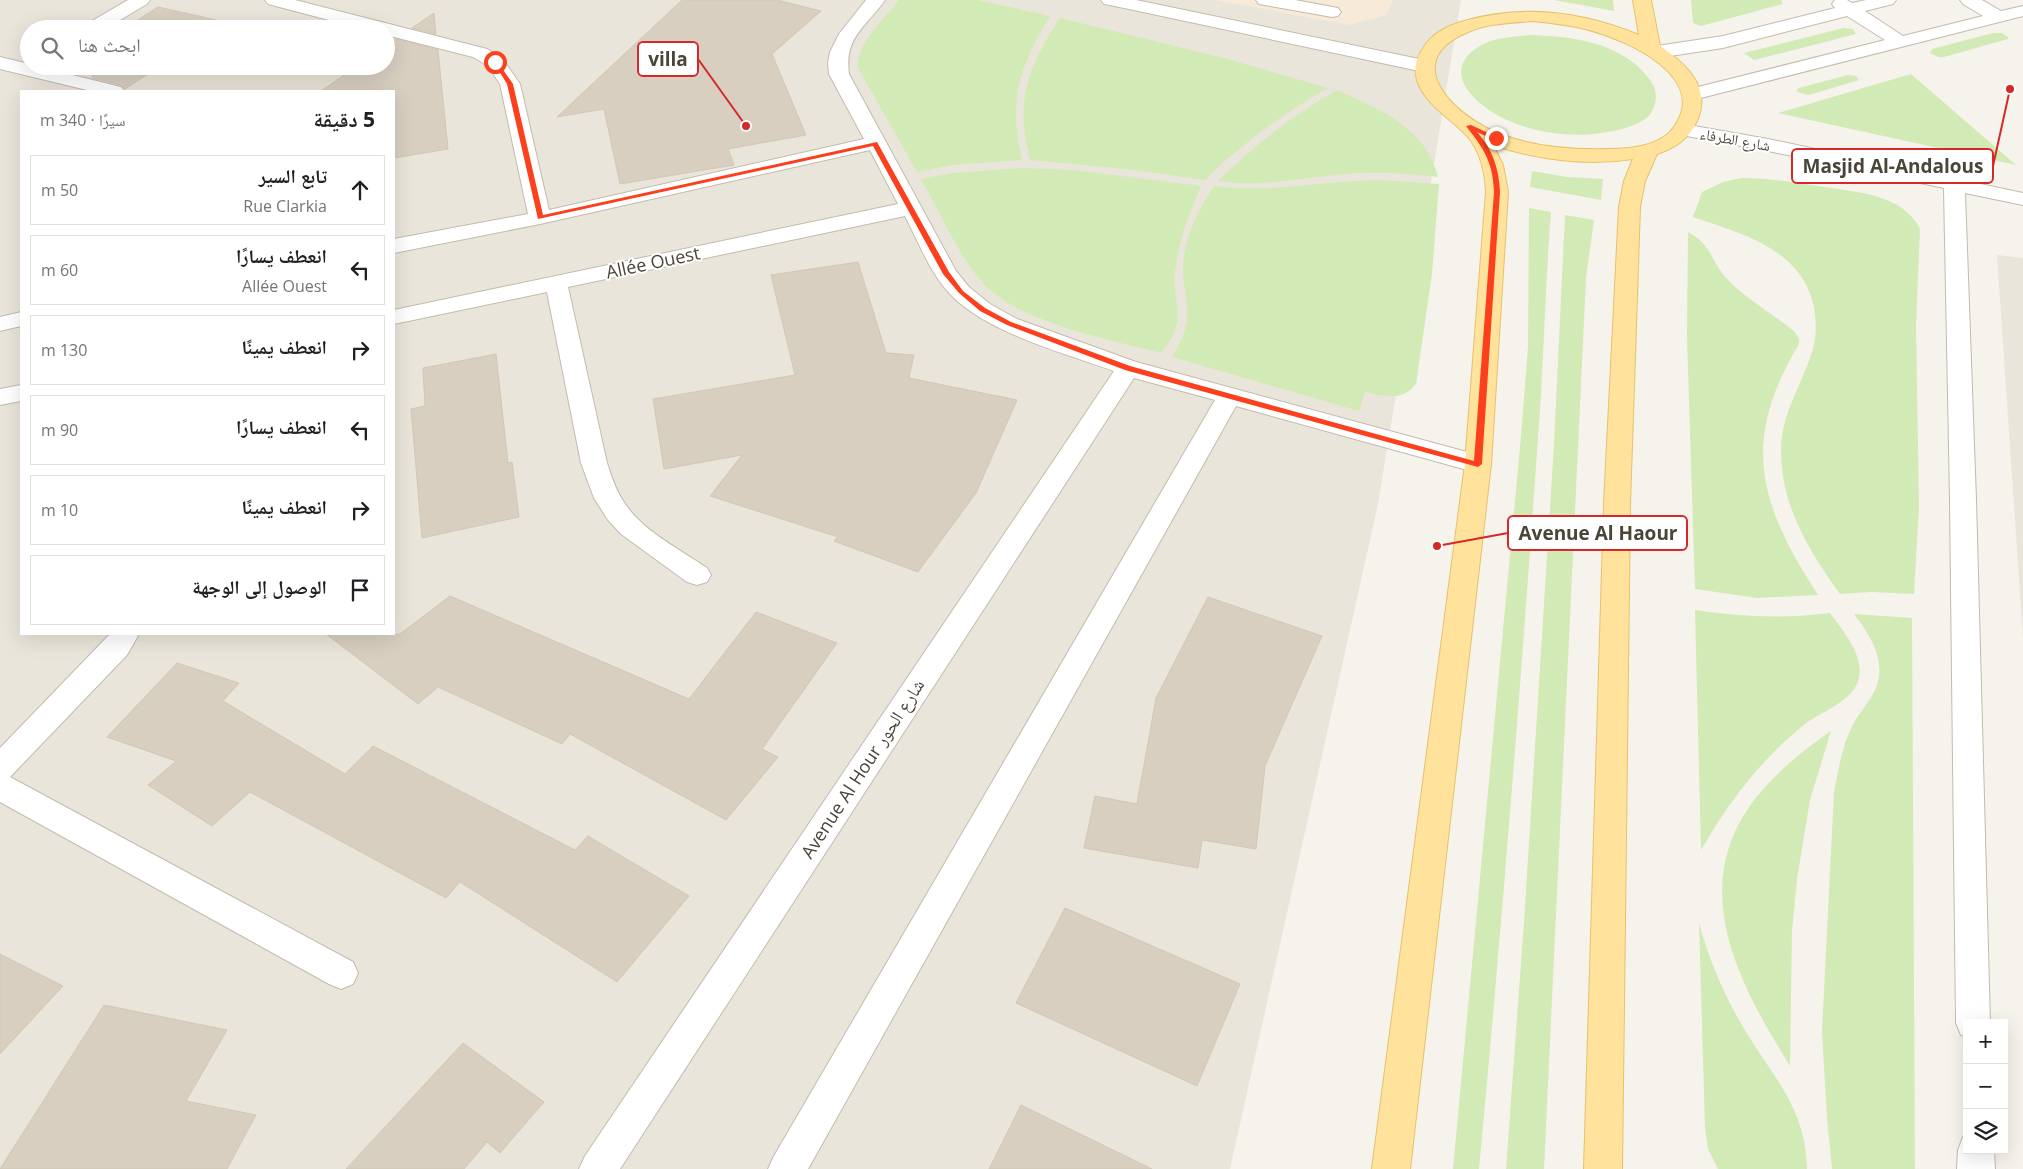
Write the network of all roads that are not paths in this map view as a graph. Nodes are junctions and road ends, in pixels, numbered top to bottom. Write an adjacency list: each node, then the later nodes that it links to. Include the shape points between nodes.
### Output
1 (141, 0): 18 (street)
2 (274, 0): 19 (street)
3 (876, 0): 33 (street, via 846,36 836,61 844,86)
4 (1110, 0): 15 (street)
5 (1189, 0): 15 (street)
6 (1265, 0): 14 (street)
7 (1512, 0): 17 (main road)
8 (1642, 0): 22 (main road)
9 (1832, 0): 12 (street)
10 (1887, 0): 12 (street)
11 (1969, 0): 16 (street)
12 (1852, 9): 21 (street); 22 (street, via 1723,42)
13 (2023, 10): 16 (street)
14 (1332, 12)
15 (1177, 14): 25 (street)
16 (1998, 17): 21 (street)
17 (1503, 18): 22 (main road, via 1565,19 1626,36); 25 (main road, via 1472,24 1448,34 1431,49)
18 (107, 20)
19 (351, 20)
20 (395, 31): 38 (street, via 480,53 495,62 510,84)
21 (1900, 42): 30 (street)
22 (1654, 51): 30 (main road, via 1674,65)
23 (0, 63): 24 (street)
24 (20, 66)
25 (1424, 66): 31 (main road, via 1427,86 1443,107)
26 (20, 69): 28 (street)
27 (55, 75): 29 (street)
28 (0, 78)
29 (110, 90)
30 (1693, 94): 32 (main road, via 1693,113)
31 (1469, 126): 34 (main road, via 1526,148 1559,154 1614,155); 48 (main road, via 1492,158 1497,192)
32 (1683, 130): 34 (main road); 35 (street, شارع الطرفاء)
33 (875, 143): 37 (street); 38 (street)
34 (1649, 150): 59 (main road, via 1634,179 1628,216 1617,504)
35 (1954, 185): 36 (street, شارع الطرفاء); 54 (street)
36 (2023, 200)
37 (911, 208): 40 (street, Allée Ouest); 44 (street, via 946,273 961,292 982,309 1009,324)
38 (540, 218): 39 (street)
39 (395, 246)
40 (556, 284): 41 (street, Allée Ouest); 49 (street, via 602,487 629,527)
41 (395, 317)
42 (20, 320): 43 (street)
43 (0, 324)
44 (1128, 368): 46 (street); 56 (street, Avenue Al Hour شارع الحور)
45 (20, 393): 47 (street)
46 (1229, 396): 48 (street); 57 (street)
47 (0, 397)
48 (1478, 464): 58 (main road)
49 (697, 574)
50 (124, 635): 51 (street, via 118,647)
51 (0, 768)
52 (0, 787): 53 (street)
53 (341, 973)
54 (1973, 1019)
55 (1976, 1154): 60 (street)
56 (598, 1169)
57 (787, 1169)
58 (1390, 1169)
59 (1603, 1169)
60 (1976, 1169)

